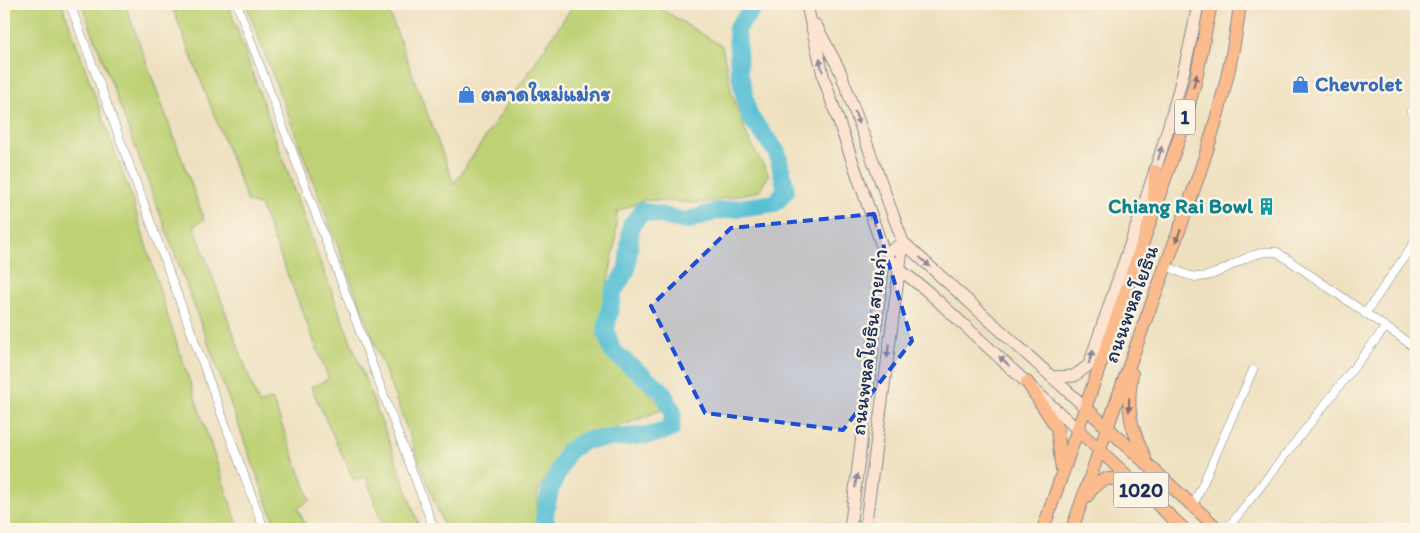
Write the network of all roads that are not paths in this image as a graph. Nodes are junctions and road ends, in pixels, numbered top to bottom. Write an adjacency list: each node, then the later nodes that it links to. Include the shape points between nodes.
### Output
1 (70, 4): 34 (street)
2 (237, 4): 35 (street)
3 (1198, 4): 9 (main road, 1, one-way to 3)
4 (1211, 4): 10 (main road, ถนนพหลโยธิน / 1, one-way to 4, via 1181,133)
5 (1240, 4): 14 (main road, ถนนพหลโยธิน / 1, one-way to 14, via 1210,142)
6 (807, 7): 12 (main road, one-way to 12, via 840,71); 13 (main road, one-way to 6, via 824,79)
7 (1411, 111): 8 (street)
8 (1416, 122)
9 (1155, 171): 10 (main road); 23 (main road, 1, one-way to 9, via 1074,376 1089,365)
10 (1153, 212): 25 (main road, ถนนพหลโยธิน / 1)
11 (1416, 240): 18 (street)
12 (903, 242): 13 (main road, ถนนพหลโยธิน สายเก่า); 15 (main road, ถนนพหลโยธิน สายเก่า); 23 (main road, one-way to 23)
13 (885, 255): 15 (main road); 36 (main road, ถนนพหลโยธิน สายเก่า, one-way to 13)
14 (1166, 266): 18 (street, via 1194,277 1259,253 1278,252); 20 (main road, ถนนพหลโยธิน / 1)
15 (899, 269): 16 (main road); 17 (main road, ถนนพหลโยธิน สายเก่า)
16 (926, 290): 17 (main road, via 905,285); 24 (main road, one-way to 16)
17 (894, 302): 37 (main road, ถนนพหลโยธิน สายเก่า, one-way to 37)
18 (1365, 314): 19 (street)
19 (1385, 328): 21 (street); 42 (street)
20 (1139, 340): 26 (main road, ถนนพหลโยธิน / 1); 29 (main road, one-way to 29, via 1128,410 1132,432)
21 (1416, 348)
22 (1253, 370): 33 (street)
23 (1052, 377): 25 (main road)
24 (1027, 382): 27 (main road); 30 (main road, via 1057,428)
25 (1086, 408): 26 (main road, 1020); 27 (main road, ถนนพหลโยธิน / 1)
26 (1107, 426): 28 (main road, ถนนพหลโยธิน / 1); 29 (main road, 1020)
27 (1078, 430): 28 (main road, 1020); 30 (main road, ถนนพหลโยธิน / 1)
28 (1098, 450): 31 (main road, 1020); 32 (main road, ถนนพหลโยธิน / 1)
29 (1148, 466): 33 (main road, 1020)
30 (1063, 473): 38 (main road, ถนนพหลโยธิน / 1)
31 (1144, 492): 32 (main road, via 1113,478 1104,479 1095,484); 40 (main road, 1020)
32 (1080, 506): 39 (main road, ถนนพหลโยธิน / 1)
33 (1193, 506): 41 (main road, 1020)
34 (264, 529)
35 (434, 529)
36 (850, 529)
37 (865, 529)
38 (1043, 529)
39 (1072, 529)
40 (1184, 529)
41 (1218, 529)
42 (1227, 529)

